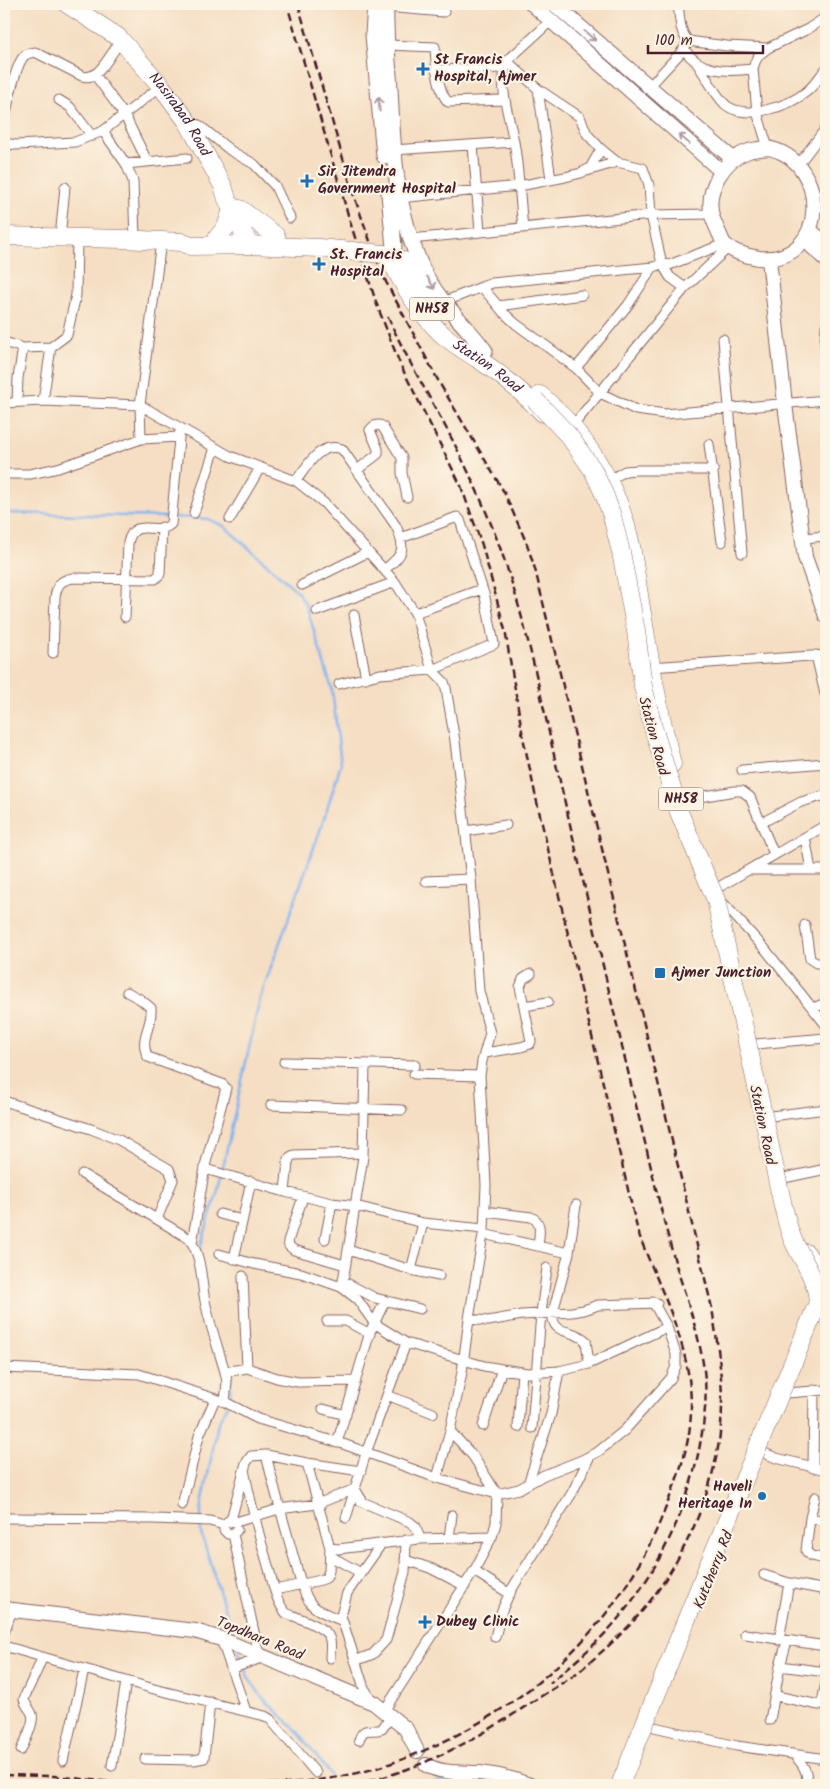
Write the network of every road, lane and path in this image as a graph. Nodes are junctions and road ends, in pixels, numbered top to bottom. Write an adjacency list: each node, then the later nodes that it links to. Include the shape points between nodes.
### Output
1 (54, 4): 12 (highway, Nasirabad Road)
2 (67, 4): 12 (highway, Nasirabad Road, via 118,37)
3 (532, 4): 9 (street)
4 (554, 4): 21 (street, one-way to 21)
5 (678, 4): 11 (street)
6 (383, 8): 7 (street); 10 (main road, Station Road); 72 (main road, one-way to 6, via 373,35)
7 (444, 12)
8 (826, 17): 13 (street)
9 (552, 20): 15 (street); 23 (street)
10 (387, 45): 18 (street, via 435,47); 38 (main road, Station Road)
11 (686, 45): 13 (street); 14 (street, via 689,57); 21 (street)
12 (123, 48): 19 (street); 20 (highway, Nasirabad Road)
13 (768, 48): 16 (street, via 759,55)
14 (696, 62): 16 (street, via 728,72); 26 (street, via 722,101 728,106)
15 (506, 65): 18 (street); 22 (street); 25 (street)
16 (753, 69): 26 (street)
17 (826, 69): 26 (street, via 795,100)
18 (436, 70): 25 (street, via 448,102)
19 (95, 75): 27 (street); 28 (street, via 82,76 35,52 29,53 17,70)
20 (161, 86): 27 (street); 29 (highway, Nasirabad Road)
21 (649, 87): 23 (street); 40 (street)
22 (538, 89): 37 (street, via 580,117 587,134); 47 (street)
23 (638, 99): 46 (street, one-way to 23)
24 (59, 100): 32 (street, via 70,106)
25 (504, 100): 33 (street)
26 (756, 112): 36 (street)
27 (124, 116): 31 (street); 42 (street)
28 (4, 121)
29 (187, 121): 53 (highway, Nasirabad Road); 56 (street, via 199,124 231,151 254,164 275,186)
30 (826, 128): 41 (street)
31 (103, 131): 32 (street); 44 (street)
32 (92, 136): 34 (street, via 75,142)
33 (514, 142): 35 (street); 48 (street)
34 (4, 143)
35 (474, 145): 38 (street); 50 (street)
36 (768, 148): 40 (street); 41 (street)
37 (601, 149): 43 (street); 45 (street, via 590,168)
38 (393, 150): 51 (main road, Station Road)
39 (187, 158): 42 (street)
40 (732, 159): 46 (street)
41 (801, 160): 52 (street, via 820,189)
42 (147, 161): 44 (street)
43 (618, 162): 45 (street); 55 (street, via 643,168 650,185)
44 (126, 164): 64 (street, via 133,181)
45 (584, 171): 47 (street)
46 (721, 171): 54 (street, via 712,192)
47 (551, 178): 48 (street)
48 (519, 186): 50 (street); 57 (street)
49 (65, 187): 62 (street)
50 (477, 190): 51 (street); 58 (street)
51 (399, 198): 65 (main road, Station Road)
52 (824, 207): 61 (street)
53 (236, 209): 60 (highway); 63 (highway); 66 (highway, Nasirabad Road)
54 (711, 214): 55 (street); 71 (street)
55 (650, 215): 57 (street); 75 (street)
56 (290, 218)
57 (523, 228): 58 (street)
58 (480, 232): 65 (street)
59 (4, 236): 62 (highway)
60 (276, 236): 66 (highway); 69 (highway)
61 (810, 237): 70 (street); 73 (street, via 789,254); 74 (street)
62 (68, 238): 64 (highway); 84 (street, via 76,295 67,335)
63 (217, 238): 66 (highway); 68 (highway)
64 (129, 239): 67 (highway)
65 (411, 239): 79 (main road, Station Road, one-way to 79, via 423,270)
66 (252, 240): 68 (highway, via 190,246); 69 (highway)
67 (161, 241): 68 (highway); 96 (street)
68 (181, 242)
69 (318, 243): 72 (highway)
70 (826, 243)
71 (726, 246): 73 (street, via 751,257); 75 (street); 77 (street)
72 (388, 252): 86 (highway, Station Road / NH58, via 409,295 423,314 453,343)
73 (769, 259): 95 (street)
74 (826, 260)
75 (658, 266): 76 (street, via 492,283); 77 (street); 88 (street)
76 (482, 287): 79 (street); 80 (street)
77 (685, 288): 89 (street)
78 (582, 295): 80 (street)
79 (443, 302): 86 (main road, Station Road, via 473,334)
80 (498, 306): 88 (street, via 516,324)
81 (826, 326): 87 (street)
82 (724, 339): 97 (street)
83 (4, 342): 85 (street)
84 (51, 347): 85 (street); 92 (street)
85 (23, 348): 93 (street)
86 (482, 355): 90 (highway, Station Road / NH58)
87 (826, 358)
88 (576, 368): 89 (street)
89 (600, 393): 97 (street, via 648,413); 98 (street)
90 (531, 394): 108 (highway, Station Road / NH58, via 547,400 580,436); 205 (highway, bridge, via 569,436 593,470 612,516 653,727 679,812 713,891 790,1233)
91 (826, 400): 95 (street)
92 (43, 401): 93 (street); 96 (street)
93 (17, 402): 94 (street)
94 (4, 403)
95 (785, 404): 97 (street); 115 (street)
96 (140, 405): 99 (street); 100 (street)
97 (730, 408): 118 (street)
98 (576, 422)
99 (179, 433): 100 (street); 102 (street); 112 (street, via 171,524)
100 (141, 439): 106 (street, via 58,468 30,474)
101 (709, 444): 105 (street)
102 (215, 448): 103 (street); 110 (street)
103 (260, 468): 107 (street); 111 (street)
104 (357, 470): 107 (street, via 342,449 336,446 315,455); 109 (street, via 378,454 370,430 377,425 382,426 402,458); 114 (street)
105 (714, 470): 108 (street, via 637,470); 116 (street)
106 (4, 474)
107 (296, 481): 117 (street, via 324,503)
108 (608, 481): 133 (highway, Station Road / NH58, via 629,537)
109 (407, 496)
110 (194, 513)
111 (230, 519)
112 (162, 527): 120 (street, via 137,529 130,534); 120 (street, via 158,577)
113 (826, 536): 115 (street)
114 (401, 538): 119 (street, via 400,555); 123 (street, via 457,517)
115 (803, 538): 124 (street, via 805,557)
116 (722, 542)
117 (368, 552): 119 (street); 122 (street)
118 (742, 553)
119 (385, 569): 121 (street)
120 (125, 579): 129 (street); 130 (street, via 73,578 60,583 55,597)
121 (395, 582): 125 (street); 126 (street)
122 (302, 585)
123 (482, 589): 126 (street); 134 (street, via 494,644)
124 (823, 597): 128 (street)
125 (316, 611)
126 (415, 613): 134 (street)
127 (354, 615): 135 (street)
128 (826, 616)
129 (124, 617)
130 (53, 653)
131 (816, 655): 132 (street); 133 (street); 137 (street)
132 (826, 655)
133 (651, 667): 141 (highway, Station Road / NH58)
134 (432, 670): 135 (street); 145 (street, via 446,688)
135 (366, 678): 136 (street)
136 (339, 684)
137 (825, 694)
138 (826, 763): 139 (street)
139 (742, 770)
140 (826, 795): 142 (street, via 801,802)
141 (681, 800): 142 (street, via 742,791 750,797); 153 (highway, Station Road / NH58)
142 (761, 823): 147 (street)
143 (506, 825): 145 (street)
144 (826, 825): 146 (street)
145 (466, 831): 151 (street)
146 (805, 837): 147 (street); 149 (street)
147 (774, 854): 148 (street)
148 (746, 870): 149 (street); 153 (street)
149 (811, 870): 150 (street)
150 (826, 870)
151 (471, 879): 152 (street); 166 (street, via 479,991 490,1033)
152 (426, 881)
153 (719, 887): 154 (highway, Station Road / NH58)
154 (724, 904): 162 (street); 165 (highway, Station Road / NH58)
155 (804, 925): 156 (street, via 810,958 816,963)
156 (826, 963)
157 (531, 974): 161 (street, via 521,983)
158 (127, 992): 177 (street, via 151,1008 152,1016 144,1044 148,1057 226,1088)
159 (548, 1002): 161 (street)
160 (826, 1002): 162 (street)
161 (524, 1006): 166 (street, via 530,1044)
162 (813, 1008): 163 (street)
163 (826, 1025)
164 (826, 1038): 165 (street)
165 (755, 1044): 175 (highway, Station Road / NH58)
166 (485, 1053): 169 (street)
167 (284, 1062): 168 (street)
168 (365, 1064): 169 (street); 172 (street)
169 (480, 1076): 187 (street)
170 (4, 1100): 189 (street, via 119,1140 169,1169 174,1180)
171 (271, 1105): 172 (street)
172 (364, 1108): 174 (street); 176 (street)
173 (826, 1109): 175 (street)
174 (402, 1110)
175 (771, 1116): 180 (highway, Station Road / NH58)
176 (364, 1153): 182 (street, via 294,1155 288,1162); 186 (street)
177 (205, 1169): 181 (street); 194 (street)
178 (826, 1170): 180 (street)
179 (82, 1174): 189 (street)
180 (784, 1178): 205 (highway, Station Road / NH58, via 800,1240)
181 (251, 1181): 182 (street); 190 (street)
182 (285, 1192): 183 (street)
183 (303, 1197): 184 (street); 200 (street, via 289,1246)
184 (332, 1203): 186 (street); 193 (street)
185 (576, 1205): 197 (street)
186 (356, 1206): 191 (street); 196 (street)
187 (485, 1211): 192 (street); 195 (street, via 536,1219 540,1226)
188 (220, 1214): 190 (street)
189 (157, 1219): 194 (street)
190 (242, 1220): 199 (street)
191 (422, 1224): 192 (street); 202 (street)
192 (484, 1232): 195 (street); 211 (street)
193 (325, 1240)
194 (192, 1243): 222 (street, via 205,1303)
195 (538, 1246): 197 (street)
196 (348, 1250): 200 (street); 202 (street)
197 (569, 1253): 209 (street)
198 (219, 1254): 199 (street)
199 (234, 1259): 206 (street)
200 (346, 1265): 206 (street)
201 (547, 1268): 210 (street)
202 (411, 1270): 204 (street)
203 (243, 1276): 219 (street)
204 (439, 1276)
205 (821, 1283): 228 (highway, Kutcherry Rd, via 816,1319); 318 (highway); 319 (highway, bridge, via 817,1305)
206 (342, 1284): 207 (street); 214 (street, via 357,1299)
207 (385, 1301): 208 (street); 214 (street)
208 (420, 1309)
209 (553, 1312): 210 (street); 213 (street, via 584,1310 598,1304 656,1303); 216 (street, via 552,1320 559,1330 577,1334 586,1341)
210 (541, 1313): 211 (street, via 488,1321); 224 (street)
211 (469, 1319): 217 (street)
212 (327, 1321): 214 (street, via 346,1321)
213 (667, 1327): 216 (street); 243 (street, via 676,1354 671,1378 624,1430)
214 (372, 1329): 215 (street); 225 (street)
215 (406, 1342): 217 (street); 229 (street)
216 (588, 1364): 221 (street)
217 (463, 1365): 220 (street); 238 (street)
218 (4, 1368): 230 (street, via 139,1374)
219 (247, 1368): 222 (street); 225 (street, via 298,1382)
220 (502, 1369): 223 (street); 235 (street)
221 (559, 1371): 224 (street); 250 (street, via 551,1414)
222 (226, 1372): 231 (street)
223 (522, 1372): 224 (street); 236 (street)
224 (538, 1372): 237 (street)
225 (356, 1381): 234 (street)
226 (814, 1390): 227 (street); 228 (street); 245 (street)
227 (826, 1390)
228 (787, 1393): 240 (highway, Kutcherry Rd)
229 (387, 1396): 233 (street); 241 (street)
230 (215, 1399): 231 (street); 255 (street, via 199,1436)
231 (225, 1402): 239 (street, via 258,1419)
232 (323, 1410): 234 (street)
233 (433, 1413)
234 (346, 1415): 239 (street)
235 (483, 1426)
236 (518, 1427)
237 (532, 1428)
238 (450, 1431): 249 (street); 252 (street, via 473,1456)
239 (337, 1443): 241 (street)
240 (762, 1452): 245 (street); 306 (highway, Kutcherry Rd)
241 (366, 1453): 248 (street); 249 (street)
242 (266, 1455): 244 (street); 246 (street, via 251,1456); 256 (street)
243 (590, 1456): 250 (street); 280 (street, via 572,1493)
244 (307, 1463): 248 (street); 254 (street)
245 (813, 1468): 247 (street)
246 (244, 1470): 258 (street); 263 (street)
247 (826, 1470)
248 (361, 1471): 251 (street)
249 (437, 1478): 252 (street)
250 (528, 1484): 252 (street)
251 (353, 1493): 254 (street); 260 (street); 265 (street, via 364,1502 410,1522)
252 (497, 1494): 264 (street)
253 (816, 1498): 261 (street)
254 (318, 1504): 256 (street); 269 (street)
255 (182, 1505)
256 (279, 1509): 258 (street); 276 (street)
257 (452, 1515): 266 (street)
258 (253, 1516): 263 (street); 278 (street)
259 (4, 1518): 263 (street)
260 (346, 1518)
261 (810, 1518): 262 (street); 270 (street, via 806,1551 811,1556)
262 (826, 1521)
263 (230, 1522): 291 (street, via 238,1527 233,1534)
264 (492, 1537): 266 (street); 272 (street)
265 (420, 1538): 266 (street); 267 (street)
266 (449, 1538)
267 (406, 1540): 268 (street); 271 (street)
268 (382, 1544): 269 (street); 273 (street)
269 (330, 1552): 273 (street); 276 (street, via 326,1578)
270 (826, 1559)
271 (405, 1560): 277 (street, via 430,1568); 293 (street, via 402,1584 386,1640 373,1654)
272 (474, 1571): 277 (street); 280 (street)
273 (361, 1573): 282 (street, via 347,1593 341,1616)
274 (764, 1576): 275 (street)
275 (789, 1583): 279 (street); 287 (street)
276 (302, 1584): 278 (street); 282 (street, via 311,1604)
277 (465, 1586): 304 (street)
278 (275, 1590): 292 (street, via 286,1613 317,1627 329,1637)
279 (826, 1590)
280 (510, 1594): 285 (street)
281 (8, 1609): 283 (street); 286 (street, Topdhara Road, via 195,1631)
282 (343, 1621): 293 (street)
283 (4, 1633)
284 (745, 1634): 287 (street)
285 (495, 1637)
286 (221, 1639): 291 (street, Topdhara Road); 296 (street)
287 (783, 1640): 289 (street); 295 (street)
288 (4, 1646): 290 (street)
289 (826, 1646)
290 (42, 1658): 297 (street); 308 (street, via 24,1700 33,1720)
291 (258, 1658): 296 (street); 304 (street, Topdhara Road)
292 (330, 1658)
293 (355, 1661): 304 (street, via 364,1688)
294 (826, 1662): 298 (street)
295 (780, 1666): 298 (street); 301 (street)
296 (235, 1668): 303 (street)
297 (84, 1670): 299 (street); 313 (street)
298 (825, 1672)
299 (126, 1682): 302 (street); 315 (street)
300 (826, 1683): 301 (street, via 819,1705)
301 (776, 1696): 305 (street)
302 (210, 1702): 303 (street); 311 (street, via 204,1758)
303 (246, 1711): 316 (street, via 270,1719)
304 (384, 1713): 307 (street, via 382,1729 365,1731); 309 (street, Topdhara Road, via 406,1729)
305 (770, 1720)
306 (650, 1726): 310 (street, via 737,1746); 320 (highway, Kutcherry Rd)
307 (359, 1740)
308 (22, 1750)
309 (417, 1751)
310 (794, 1754): 312 (street); 321 (street, via 804,1766)
311 (145, 1759)
312 (826, 1759)
313 (63, 1761)
314 (426, 1765): 317 (street, via 442,1771 513,1778)
315 (112, 1766)
316 (316, 1773)
317 (530, 1785)
318 (612, 1785)
319 (620, 1785)
320 (625, 1785)
321 (807, 1785)

